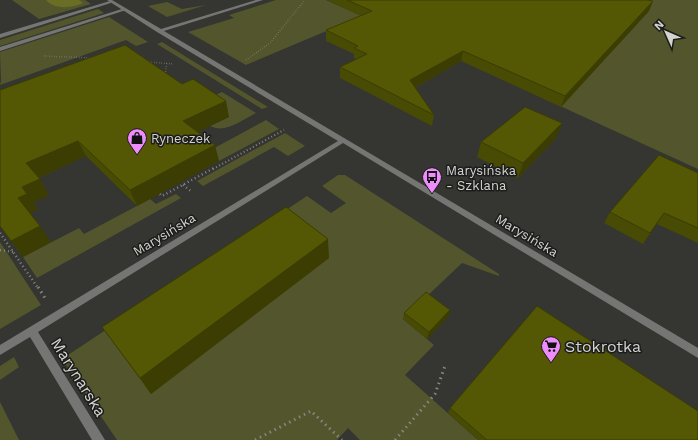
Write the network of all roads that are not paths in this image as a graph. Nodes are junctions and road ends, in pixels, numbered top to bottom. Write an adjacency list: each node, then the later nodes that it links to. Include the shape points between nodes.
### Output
1 (261, 0): 4 (street)
2 (110, 1): 3 (street, Marysińska); 5 (street)
3 (124, 10): 4 (street, Marysińska); 6 (street)
4 (159, 31): 7 (street, Marysińska)
5 (0, 36)
6 (0, 49)
7 (342, 140): 8 (street, Marysińska); 10 (street, Marysińska)
8 (31, 330): 9 (street, Marysińska); 11 (street, Marynarska)
9 (0, 350)
10 (698, 353)
11 (99, 440)

